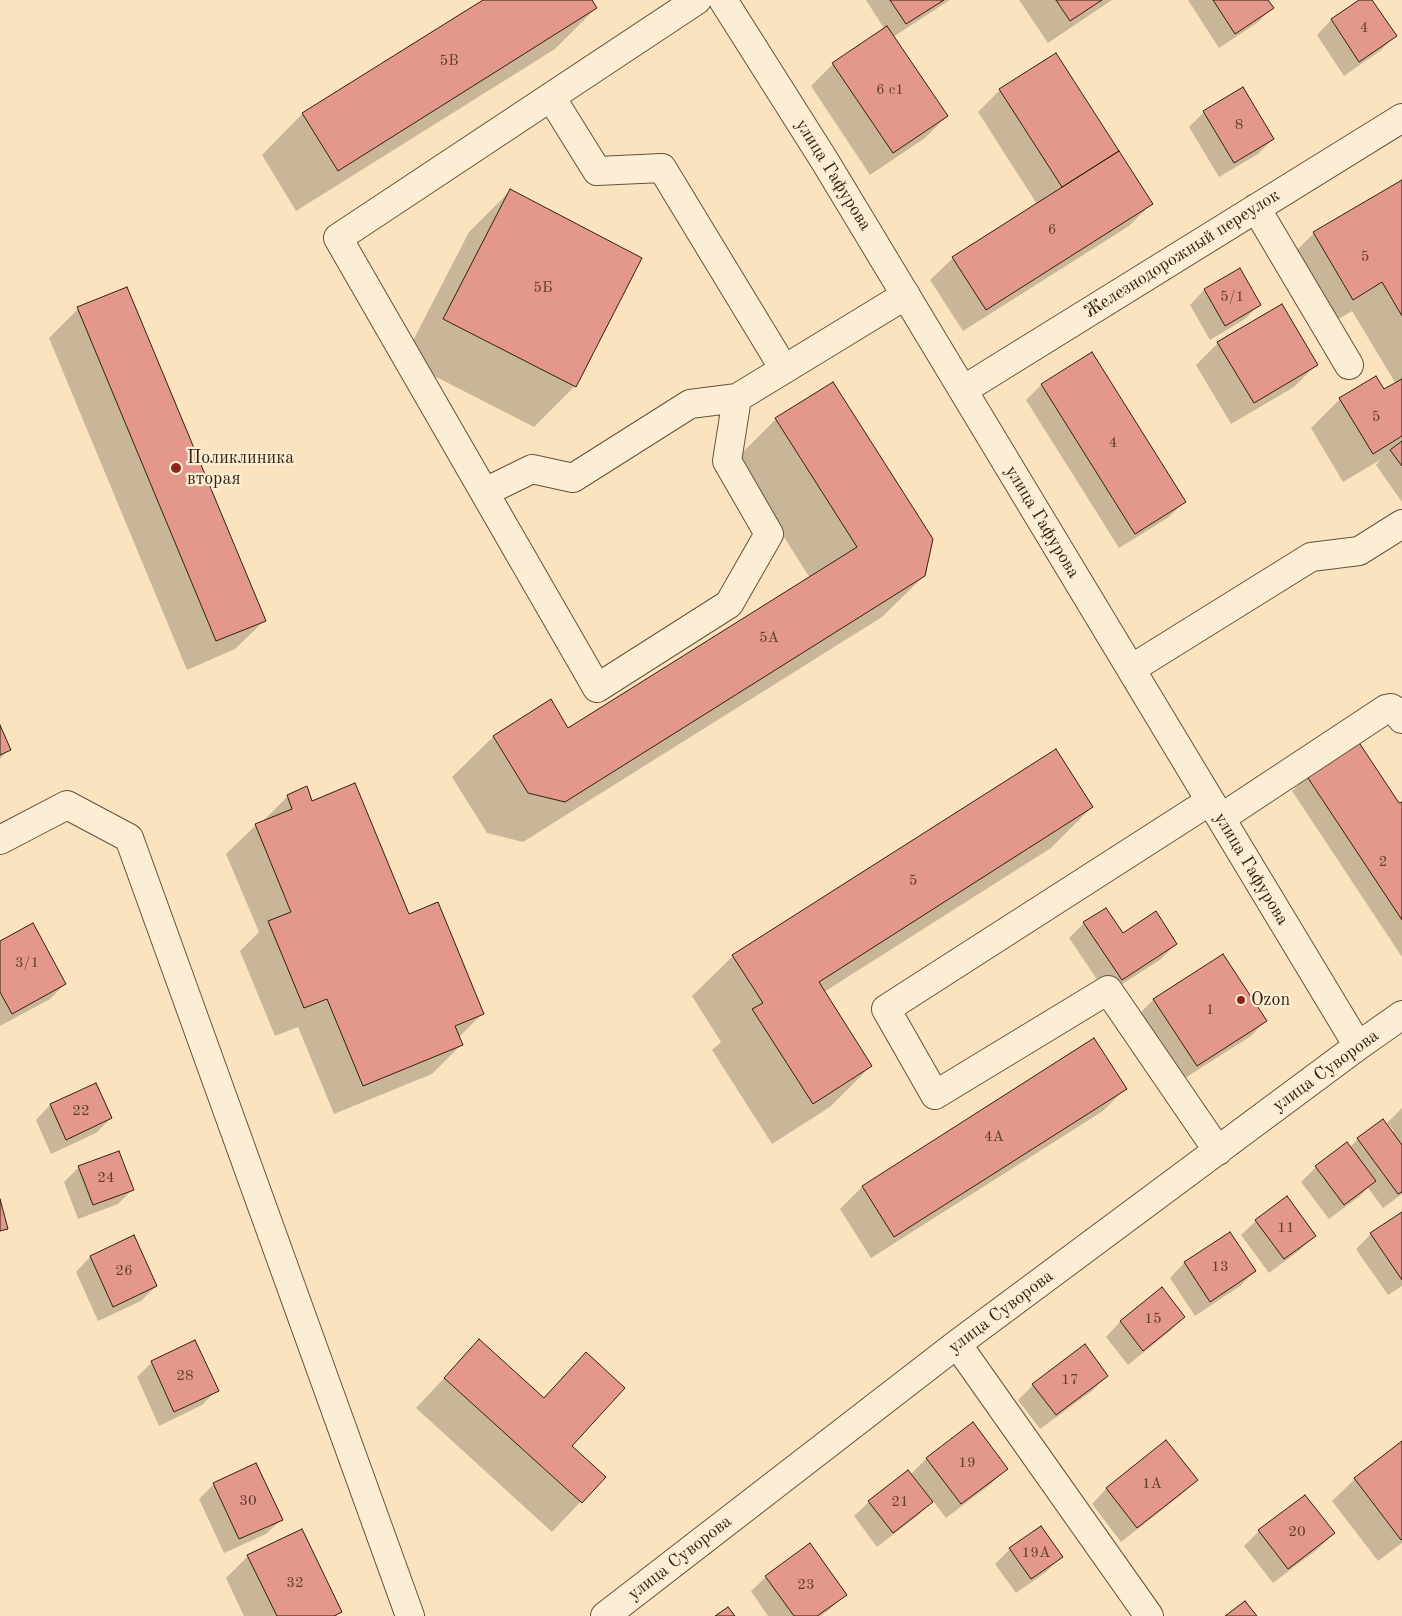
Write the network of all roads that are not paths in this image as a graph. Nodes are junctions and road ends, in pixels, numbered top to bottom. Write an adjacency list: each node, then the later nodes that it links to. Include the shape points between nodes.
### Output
1 (697, 0): 3 (street)
2 (723, 0): 6 (street, улица Гафурова)
3 (551, 97): 8 (street, via 597,171 662,168); 11 (street, via 338,238)
4 (1402, 118): 5 (street, Железнодорожный переулок)
5 (1256, 208): 7 (street); 9 (street, Железнодорожный переулок)
6 (906, 295): 8 (street); 9 (street, улица Гафурова)
7 (1349, 365)
8 (784, 369): 10 (street)
9 (963, 390): 13 (street, улица Гафурова)
10 (737, 398): 11 (street, via 690,404 573,478 532,469); 11 (street, via 727,461 769,534 729,604 597,688)
11 (485, 492)
12 (1402, 524): 13 (street, via 1359,551 1310,557)
13 (1131, 669): 15 (street, улица Гафурова)
14 (1402, 719): 15 (street, via 1396,711 1386,709)
15 (1216, 810): 18 (street, улица Гафурова); 19 (street, via 886,1009 935,1095 1108,990)
16 (0, 840): 21 (street, via 67,805 128,838)
17 (1402, 1015): 18 (street, улица Суворова)
18 (1358, 1046): 19 (street, улица Суворова)
19 (1218, 1151): 20 (street, улица Суворова)
20 (957, 1344): 22 (street, улица Суворова); 23 (street)
21 (410, 1616)
22 (605, 1616)
23 (1149, 1616)

